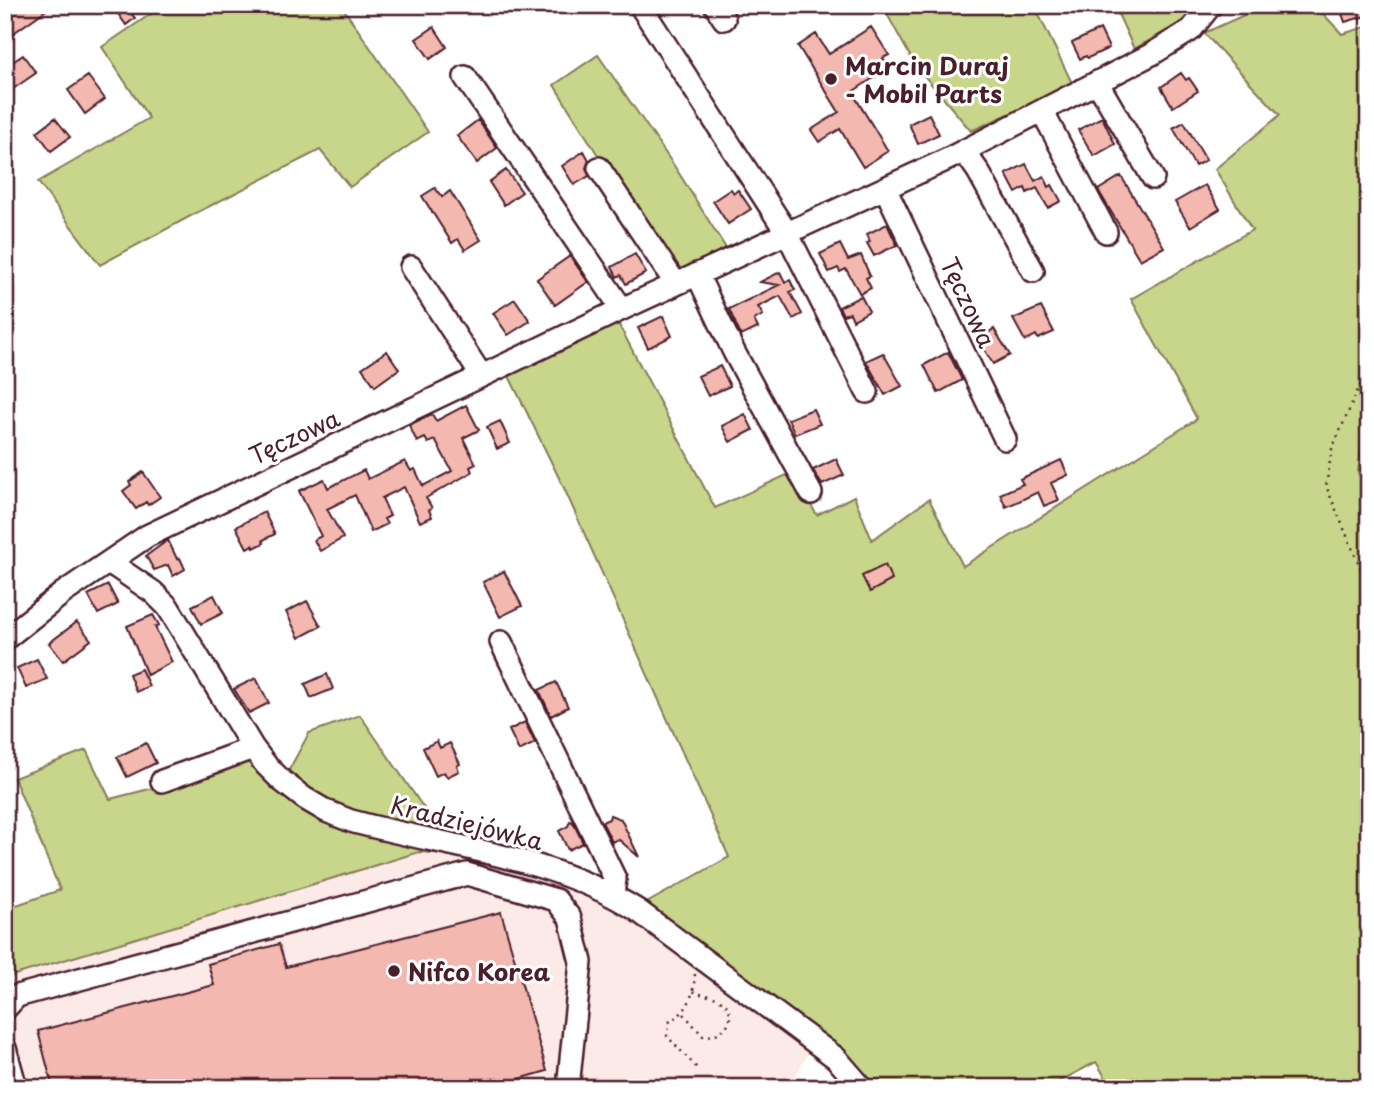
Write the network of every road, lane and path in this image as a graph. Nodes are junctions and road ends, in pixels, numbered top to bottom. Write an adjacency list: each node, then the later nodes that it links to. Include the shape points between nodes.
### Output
1 (640, 5): 11 (street)
2 (1211, 5): 4 (street, Tęczowa, via 1191,30)
3 (464, 77): 16 (street)
4 (1097, 82): 5 (street, Tęczowa); 8 (street)
5 (1042, 111): 6 (street, Tęczowa); 10 (street)
6 (964, 151): 9 (street, Tęczowa); 13 (street)
7 (599, 168): 15 (street)
8 (1153, 178)
9 (886, 188): 11 (street, Tęczowa); 20 (street, Tęczowa)
10 (1106, 232)
11 (786, 233): 14 (street, Tęczowa); 19 (street)
12 (411, 267): 18 (street)
13 (1033, 271)
14 (697, 274): 15 (street, Tęczowa); 21 (street)
15 (676, 284): 16 (street, Tęczowa)
16 (622, 309): 18 (street, Tęczowa)
17 (1369, 365): 23 (path, via 1332,449 1326,486)
18 (481, 376): 22 (street, Tęczowa, via 147,536)
19 (867, 393)
20 (1005, 439)
21 (811, 493)
22 (109, 562): 24 (street, Tęczowa); 26 (street, Kradziejówka, via 168,607)
23 (1369, 588)
24 (5, 639)
25 (501, 642): 28 (street, via 615,879)
26 (253, 748): 27 (street); 28 (street, Kradziejówka, via 282,782 326,811 377,828 513,858)
27 (162, 781)
28 (612, 894): 29 (street, Kradziejówka)
29 (703, 959): 30 (path); 37 (street, Kradziejówka, via 836,1058)
30 (693, 991): 32 (path); 32 (path, via 727,1006 726,1028 720,1034 703,1036)
31 (5, 1009): 36 (street, via 17,996 467,874 556,900 570,918 581,961)
32 (683, 1014): 34 (path, via 670,1021 667,1035)
33 (5, 1048): 35 (street)
34 (697, 1068)
35 (16, 1088)
36 (568, 1088)
37 (862, 1088)

